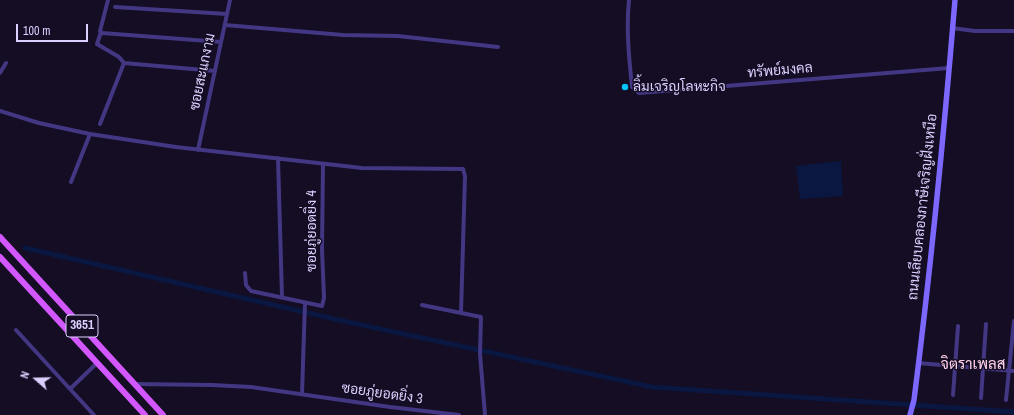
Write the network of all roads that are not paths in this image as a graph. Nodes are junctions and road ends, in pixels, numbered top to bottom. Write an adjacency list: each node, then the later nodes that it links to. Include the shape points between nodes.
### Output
1 (108, 0): 10 (street)
2 (230, 0): 6 (street, ซอยสะแกงาม)
3 (629, 0): 16 (street, ทรัพย์มงคล, via 627,31 632,87 635,91 644,93)
4 (955, 0): 8 (main road, ถนนเลียบคลองภาษีเจริญฝั่งเหนือ)
5 (115, 7): 6 (street)
6 (227, 14): 7 (street, ซอยสะแกงาม)
7 (224, 25): 11 (street, ซอยสะแกงาม); 12 (street, via 343,35 406,37)
8 (952, 28): 9 (street); 16 (main road, ถนนเลียบคลองภาษีเจริญฝั่งเหนือ)
9 (1014, 31)
10 (101, 32): 11 (street); 14 (street, via 97,44 119,57)
11 (221, 42): 17 (street, ซอยสะแกงาม)
12 (498, 47)
13 (6, 63): 15 (street)
14 (124, 63): 17 (street); 20 (street)
15 (2, 67): 18 (street)
16 (949, 68): 38 (main road, ถนนเลียบคลองภาษีเจริญฝั่งเหนือ)
17 (214, 70): 22 (street, ซอยสะแกงาม)
18 (0, 73)
19 (0, 111): 21 (street)
20 (100, 124)
21 (90, 134): 22 (street); 25 (street)
22 (198, 150): 23 (street)
23 (278, 158): 24 (street); 29 (street)
24 (323, 164): 30 (street, ซอยภู่ยอดยิ่ง 4, via 324,298 322,306); 32 (street, via 362,168 463,169 466,176)
25 (71, 182)
26 (0, 237): 43 (main road, 3651)
27 (0, 257): 37 (main road, 3651)
28 (245, 272): 29 (street, via 247,289)
29 (282, 297): 30 (street)
30 (305, 304): 45 (street)
31 (422, 305): 32 (street)
32 (461, 313): 53 (street, via 482,318 480,354)
33 (1014, 321): 41 (street)
34 (986, 324): 40 (street)
35 (958, 326): 39 (street)
36 (16, 330): 44 (street)
37 (97, 363): 44 (street); 50 (main road, 3651)
38 (918, 363): 39 (street); 54 (main road, ถนนเลียบคลองภาษีเจริญฝั่งเหนือ)
39 (955, 367): 40 (street); 46 (street)
40 (982, 369): 41 (street); 47 (street)
41 (1008, 371): 42 (street); 48 (street)
42 (1014, 371)
43 (135, 384): 45 (street, ซอยภู่ยอดยิ่ง 3, via 212,385); 51 (main road, 3651)
44 (70, 389): 49 (street)
45 (302, 394): 52 (street, ซอยภู่ยอดยิ่ง 3)
46 (953, 395)
47 (980, 398)
48 (1006, 400)
49 (94, 415)
50 (145, 415)
51 (163, 415)
52 (459, 415)
53 (486, 415)
54 (910, 415)

